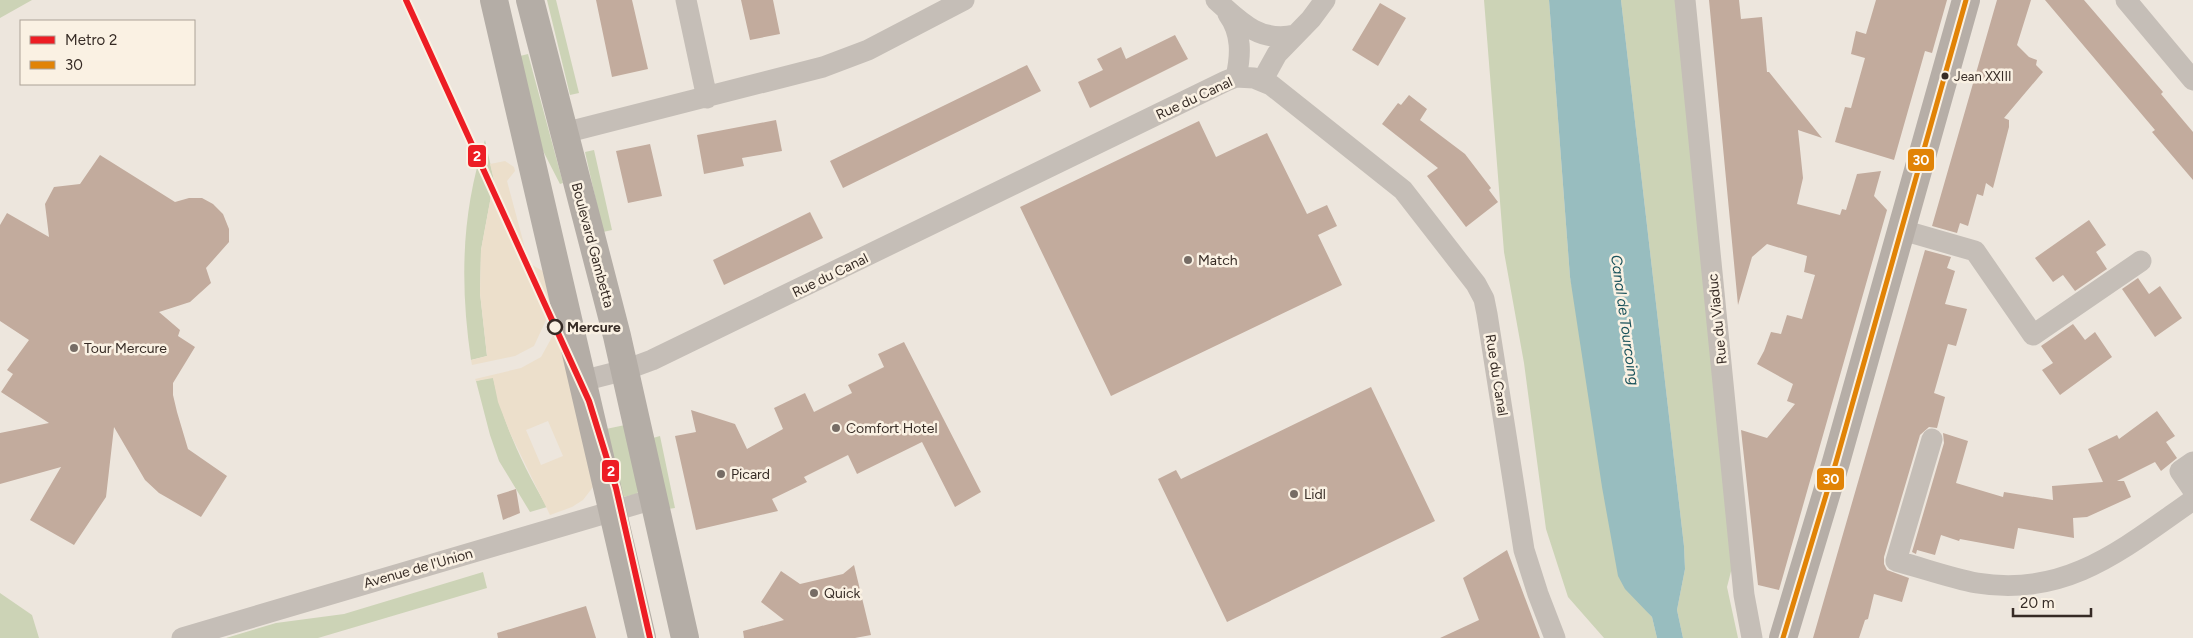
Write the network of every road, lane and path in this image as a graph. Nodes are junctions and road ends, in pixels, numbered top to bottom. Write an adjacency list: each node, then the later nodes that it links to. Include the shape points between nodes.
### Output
1 (494, 0): 19 (main road)
2 (530, 0): 15 (main road, Boulevard Gambetta)
3 (686, 0): 14 (street)
4 (964, 0): 14 (street, via 845,59 798,75)
5 (1325, 0): 10 (street)
6 (1685, 0): 30 (street, Rue du Viaduc, via 1744,595)
7 (1966, 0): 16 (street)
8 (2126, 0): 12 (street)
9 (1219, 3): 10 (street, via 1241,23 1269,37); 11 (street, via 1238,35 1240,53)
10 (1295, 35): 13 (street, via 1277,54)
11 (1236, 78): 13 (street, Rue du Canal); 18 (street, Rue du Canal, via 689,343)
12 (2193, 80)
13 (1262, 81): 29 (street, Rue du Canal, via 1403,190 1481,292 1524,550)
14 (707, 98): 15 (street)
15 (564, 133): 18 (main road, Boulevard Gambetta)
16 (1902, 230): 17 (street, via 1975,251 2033,335); 31 (street)
17 (2141, 261)
18 (625, 370): 19 (street, Rue du Canal); 23 (main road, Boulevard Gambetta)
19 (582, 381): 25 (main road)
20 (1932, 439): 24 (street, via 1896,561 1976,582 2020,585 2078,573 2118,552)
21 (2193, 462): 22 (street, via 2180,471)
22 (2193, 490)
23 (654, 499): 25 (street, Avenue de l'Union); 28 (main road, Boulevard Gambetta)
24 (2193, 500)
25 (612, 511): 26 (street, Avenue de l'Union); 27 (main road)
26 (182, 638)
27 (642, 638)
28 (685, 638)
29 (1555, 638)
30 (1752, 638)
31 (1783, 638)

